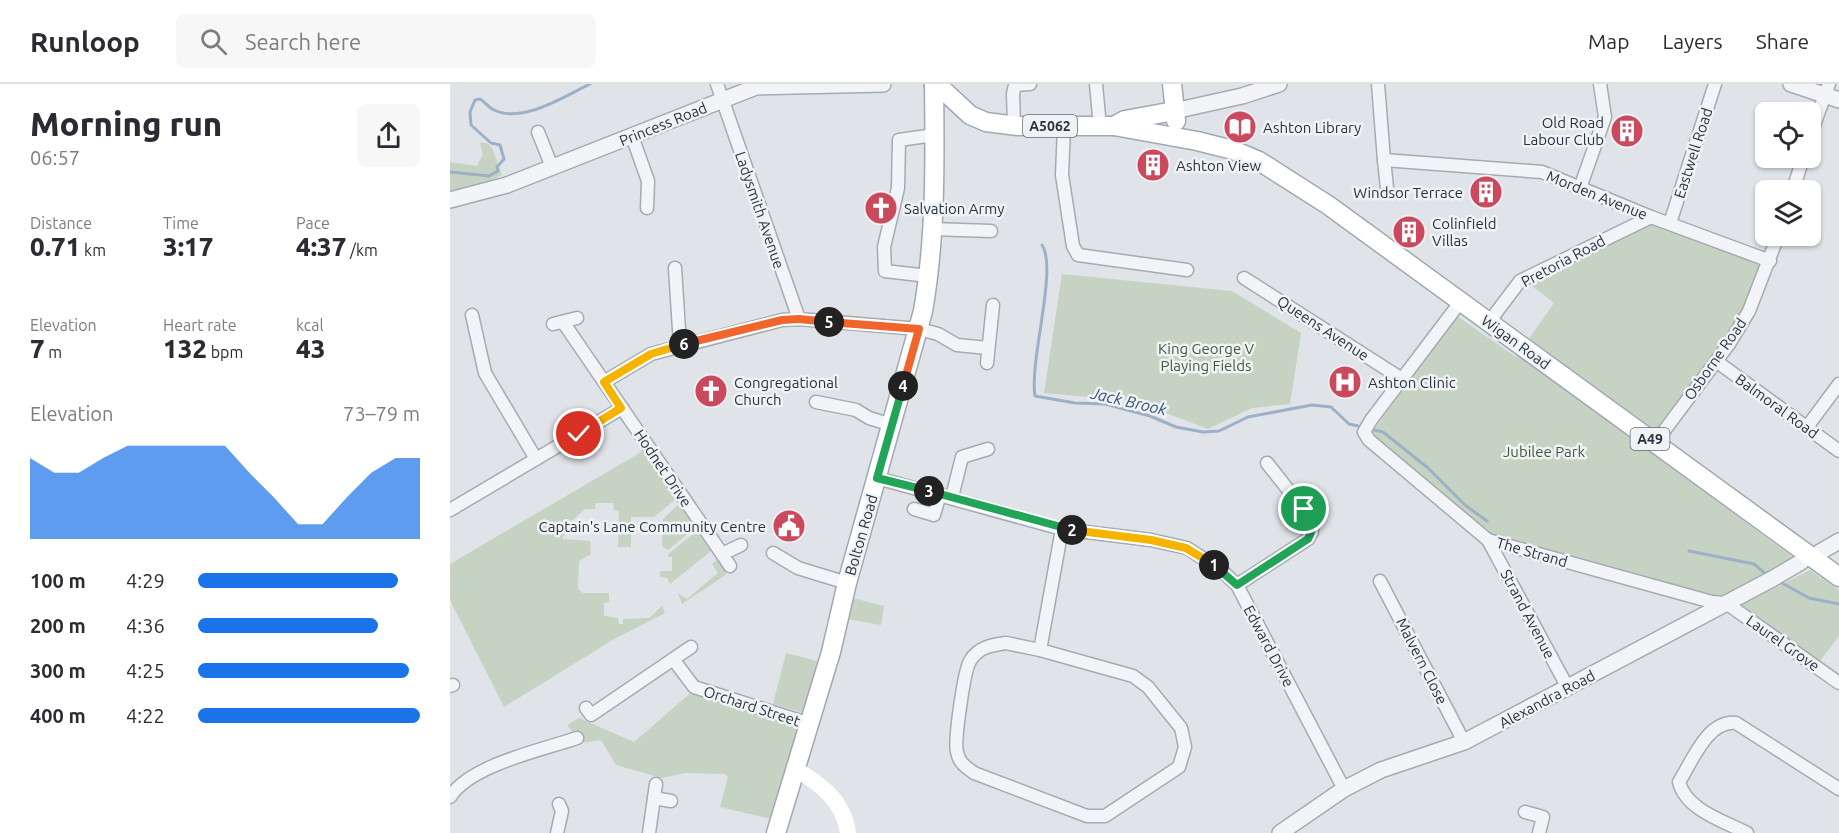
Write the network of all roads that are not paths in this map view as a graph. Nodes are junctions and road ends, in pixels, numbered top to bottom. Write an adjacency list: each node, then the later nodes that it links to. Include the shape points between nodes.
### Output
1 (717, 84): 13 (street, Ladysmith Avenue)
2 (883, 84): 13 (street, Princess Road, via 756,87)
3 (930, 84): 16 (main road, Wigan Road / A5062, via 942,89 970,115); 20 (main road, Bolton Road)
4 (1029, 84): 17 (street, via 1015,85)
5 (1096, 84): 19 (street)
6 (1172, 84): 14 (main road)
7 (1279, 84): 14 (street)
8 (1378, 84): 24 (street)
9 (1600, 84): 27 (street, via 1605,117)
10 (1715, 84): 31 (street, Eastwell Road)
11 (1791, 84): 12 (street)
12 (1831, 93): 15 (street)
13 (722, 100): 22 (street, Princess Road); 44 (street, Ladysmith Avenue)
14 (1174, 111): 19 (main road, Wigan Road / A5062); 23 (main road)
15 (1821, 113)
16 (986, 122): 17 (main road, Wigan Road / A5062); 20 (main road, A5062, via 954,116 940,120)
17 (1014, 126): 18 (main road, Wigan Road / A5062)
18 (1064, 127): 19 (main road, Wigan Road / A5062); 37 (street, via 1062,176 1073,246 1078,255)
19 (1107, 127): 23 (main road, Wigan Road / A5062)
20 (934, 131): 32 (main road, Bolton Road); 38 (street, via 899,140 898,188 885,247 885,271)
21 (538, 132): 25 (street)
22 (632, 136): 25 (street, Princess Road); 29 (street, via 648,181)
23 (1178, 137): 40 (main road, Wigan Road / A49, via 1233,150 1259,161 1328,205)
24 (1384, 160): 26 (street); 27 (street, Morden Avenue, via 1542,172)
25 (552, 167): 28 (street, Princess Road, via 507,185)
26 (1387, 188)
27 (1580, 188): 30 (street, Morden Avenue)
28 (450, 200)
29 (648, 208)
30 (1651, 217): 31 (street, Morden Avenue); 45 (street, Pretoria Road, via 1520,280)
31 (1670, 223): 35 (street, Morden Avenue)
32 (931, 229): 33 (street); 38 (main road, Bolton Road)
33 (991, 231)
34 (1775, 246): 35 (street, Osborne Road)
35 (1770, 261): 49 (street, Osborne Road, via 1749,310)
36 (675, 268): 47 (street)
37 (1187, 270)
38 (928, 276): 46 (main road, Bolton Road)
39 (1244, 278): 51 (street, Queens Avenue)
40 (1461, 301): 45 (main road, Wigan Road / A49); 51 (street)
41 (993, 305): 48 (street)
42 (472, 315): 61 (street, via 485,373)
43 (577, 318): 52 (street, Hodnet Drive, via 558,323)
44 (799, 319): 46 (street); 47 (street, via 771,322)
45 (1489, 322): 58 (main road, Wigan Road / A49)
46 (919, 329): 48 (street, via 938,333 957,345); 56 (main road, Bolton Road)
47 (680, 345): 52 (street, via 651,354)
48 (988, 348): 50 (street)
49 (1716, 361): 57 (street, Balmoral Road); 58 (street, Osborne Road)
50 (987, 363)
51 (1402, 379): 68 (street, The Strand, via 1364,432)
52 (604, 382): 55 (street, Hodnet Drive)
53 (1839, 384): 57 (street)
54 (816, 402): 56 (street, via 856,410)
55 (621, 408): 61 (street); 72 (street, Hodnet Drive)
56 (892, 424): 63 (main road, Bolton Road)
57 (1807, 427): 60 (street, Balmoral Road)
58 (1654, 443): 73 (main road, Wigan Road / A49)
59 (988, 449): 64 (street, via 959,454)
60 (1839, 451)
61 (536, 459): 65 (street)
62 (1267, 463): 78 (street, via 1312,520 1312,531 1308,539)
63 (877, 478): 64 (street, Edward Drive); 77 (main road, Bolton Road)
64 (946, 496): 66 (street, via 934,515); 67 (street, Edward Drive)
65 (451, 508)
66 (914, 509)
67 (1062, 529): 78 (street, Edward Drive, via 1186,548); 81 (street)
68 (1488, 540): 79 (street, The Strand); 84 (street, Strand Avenue)
69 (1839, 541): 73 (street, Alexandra Road)
70 (741, 545): 72 (street)
71 (773, 553): 77 (street, via 798,568)
72 (722, 554): 74 (street, Hodnet Drive)
73 (1812, 556): 75 (main road, Wigan Road / A49); 79 (street, Alexandra Road)
74 (730, 566)
75 (1839, 577)
76 (1381, 581): 88 (street, Malvern Close)
77 (847, 584): 86 (main road, Bolton Road)
78 (1237, 585): 91 (street, Edward Drive)
79 (1726, 603): 83 (street, Laurel Grove); 84 (street, Alexandra Road)
80 (690, 647): 82 (street)
81 (1040, 650): 81 (street, via 1133,676 1148,687 1181,728 1185,747 1179,767 1105,816 1087,816 974,773 961,763 956,750 965,676 971,660 987,645 1006,643)
82 (673, 659): 85 (street); 86 (street, Orchard Street, via 693,687)
83 (1839, 683)
84 (1568, 688): 88 (street, Alexandra Road)
85 (590, 715)
86 (810, 724): 89 (main road, Bolton Road)
87 (577, 738): 93 (street, via 483,771 456,788)
88 (1464, 742): 91 (street, Alexandra Road, via 1381,770)
89 (797, 770): 100 (main road, Bolton Road); 101 (main road, via 833,797 847,822)
90 (656, 784): 94 (street)
91 (1344, 789): 102 (street, Alexandra Road)
92 (1839, 789): 104 (street, via 1736,723 1716,728 1679,782 1682,793 1692,803)
93 (450, 797)
94 (654, 798): 95 (street); 99 (street)
95 (671, 801)
96 (559, 804): 98 (street, via 562,811)
97 (1525, 812): 103 (street, via 1543,817)
98 (557, 833)
99 (649, 833)
100 (776, 833)
101 (848, 833)
102 (1280, 833)
103 (1539, 833)
104 (1747, 833)

